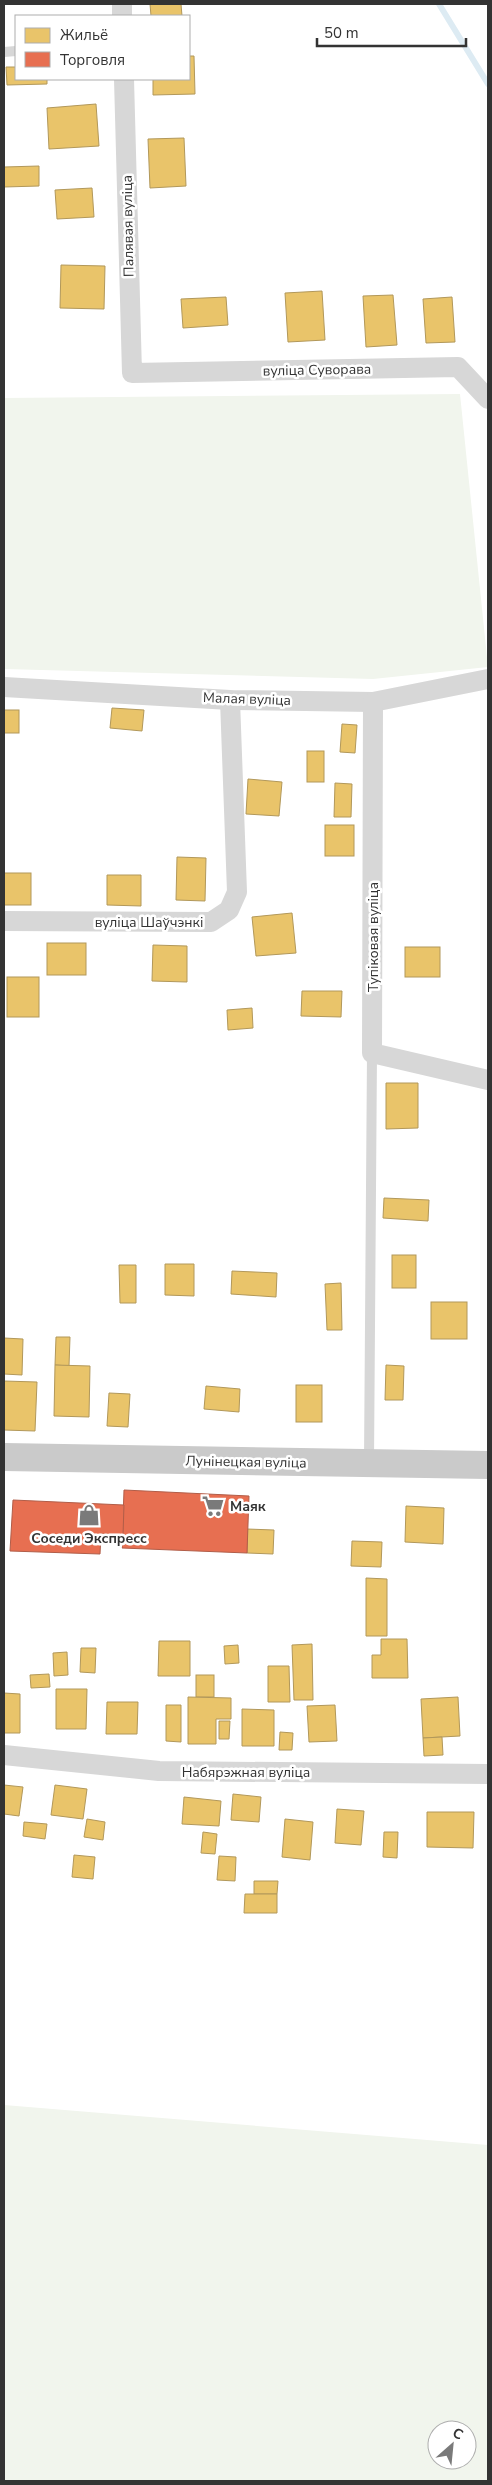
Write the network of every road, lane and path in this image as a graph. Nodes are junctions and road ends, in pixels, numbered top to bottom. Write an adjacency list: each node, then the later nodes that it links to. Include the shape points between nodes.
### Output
1 (124, 80): 2 (street, Палявая вуліца)
2 (132, 373): 3 (street, вуліца Суворава, via 458,367)
3 (488, 399)
4 (488, 679): 7 (street, Малая вуліца)
5 (4, 687): 6 (street, Малая вуліца)
6 (230, 700): 7 (street, Малая вуліца); 8 (street, вуліца Шаўчэнкі, via 237,892 229,910 211,922)
7 (373, 702): 9 (street, Тупіковая вуліца)
8 (4, 921)
9 (372, 1053): 10 (street); 12 (lane)
10 (488, 1080)
11 (4, 1456): 12 (main road, Лунінецкая вуліца)
12 (370, 1464): 13 (main road, Лунінецкая вуліца)
13 (488, 1465)
14 (4, 1755): 15 (street, Набярэжная вуліца, via 159,1771)
15 (488, 1774)

